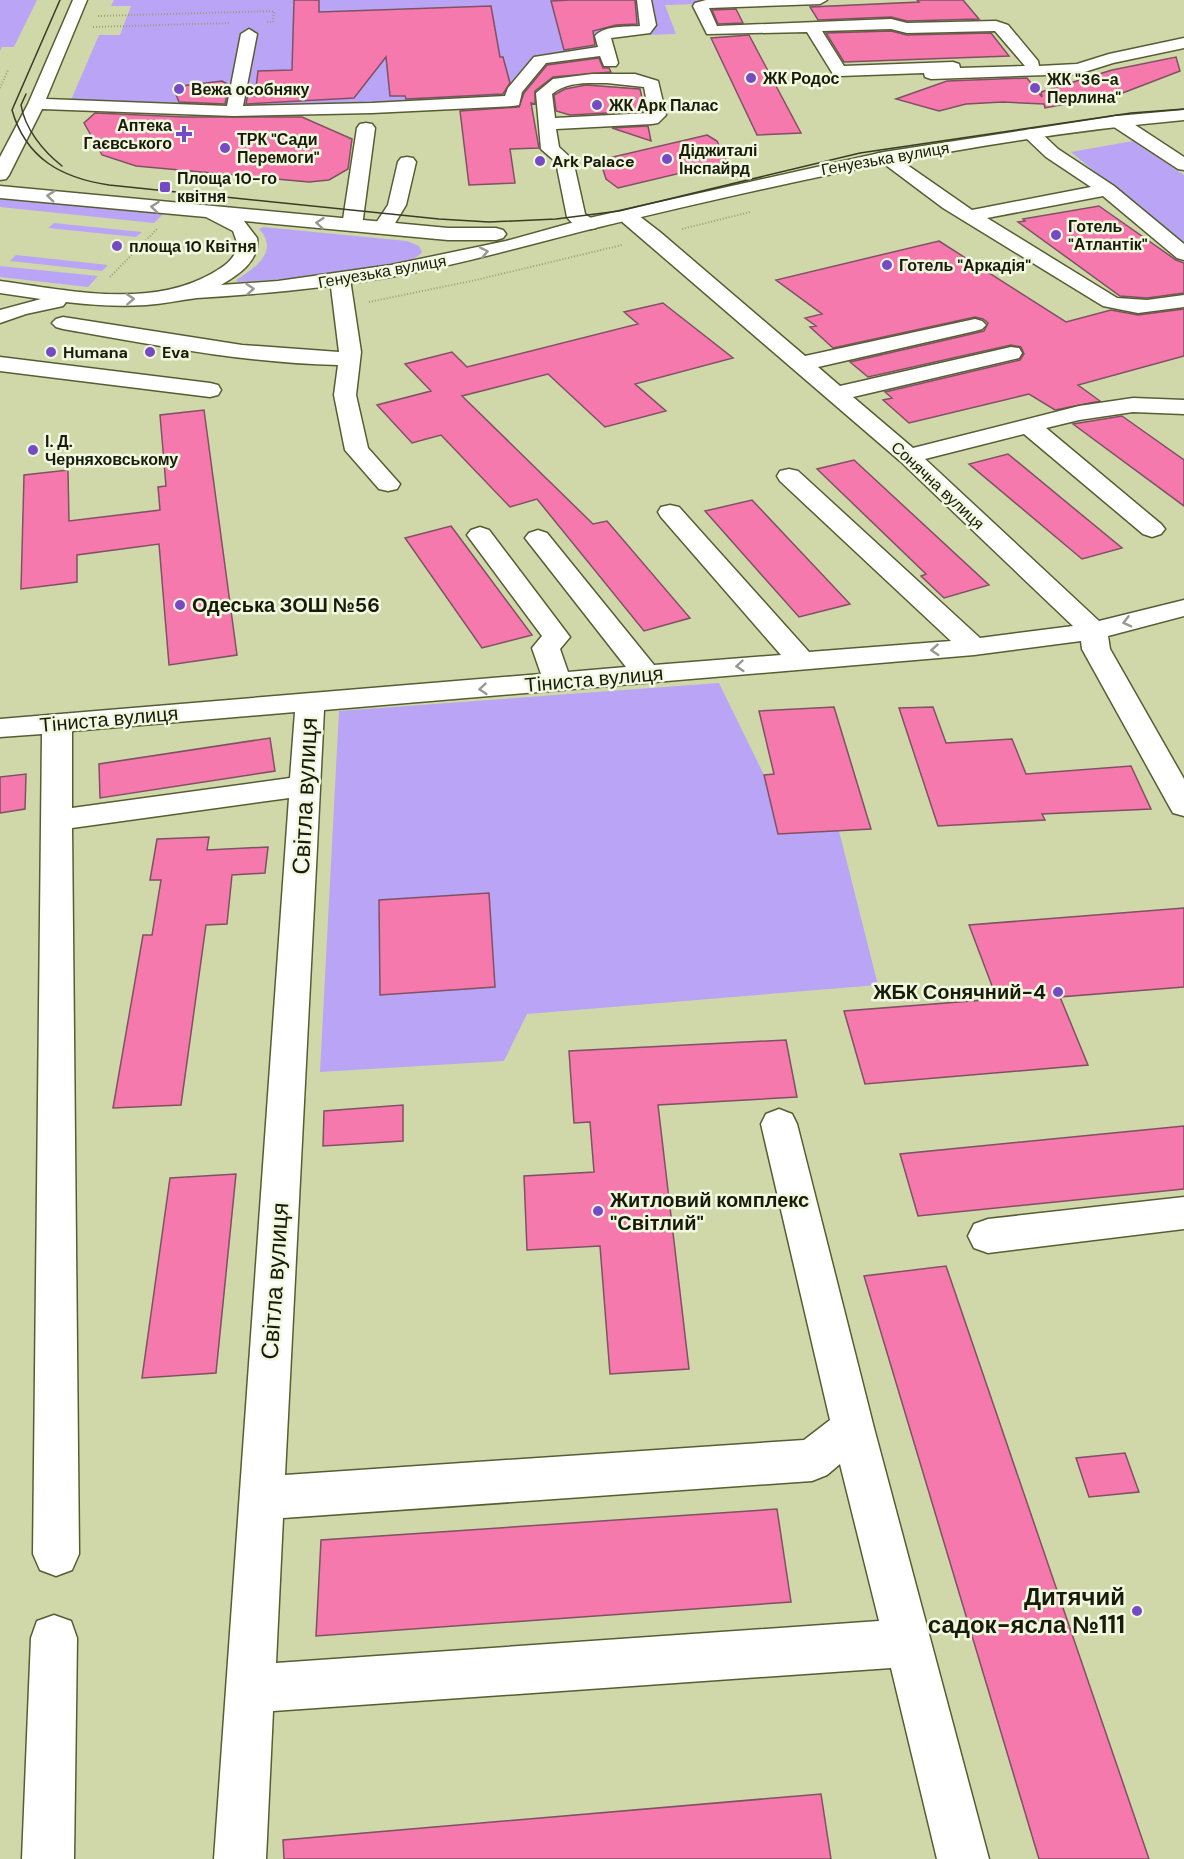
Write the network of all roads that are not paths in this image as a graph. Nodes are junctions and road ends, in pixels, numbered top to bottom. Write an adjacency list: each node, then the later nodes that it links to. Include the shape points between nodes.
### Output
1 (80, 0): 14 (street)
2 (644, 0): 11 (street, via 648,27 603,36)
3 (820, 0): 7 (street, via 700,6 712,31)
4 (881, 8): 5 (street)
5 (891, 24): 7 (street); 8 (street, via 907,28 992,25 1003,28)
6 (250, 26): 15 (street)
7 (812, 27): 9 (street)
8 (1008, 35): 9 (street); 9 (street, via 1032,64 839,72)
9 (820, 42)
10 (1184, 44): 12 (street, via 1078,69)
11 (606, 51): 13 (street, via 612,68); 15 (street, via 540,60 514,91 513,101)
12 (931, 74)
13 (626, 79): 18 (street, via 569,80 550,86 544,93); 18 (street, via 652,84 658,115 644,121)
14 (36, 104): 15 (street); 26 (street)
15 (234, 111)
16 (1184, 115): 17 (street, Генуезька вулиця)
17 (1117, 121): 20 (street, Генуезька вулиця); 21 (street)
18 (547, 124): 32 (street, via 550,149 564,160 576,218)
19 (366, 128): 33 (street)
20 (1032, 134): 23 (street, Генуезька вулиця); 27 (street, via 1052,153)
21 (1139, 137): 22 (street); 25 (street)
22 (1178, 139)
23 (884, 157): 30 (street, Генуезька вулиця); 31 (street)
24 (407, 162): 34 (street)
25 (1184, 165)
26 (0, 175)
27 (1107, 190): 31 (street); 35 (street)
28 (0, 192): 29 (street, one-way to 28)
29 (208, 212): 33 (street, Генуезька вулиця, one-way to 29); 39 (street, via 235,223 243,231 248,248 237,266 217,278)
30 (627, 216): 32 (street, Генуезька вулиця); 48 (street, Сонячна вулиця)
31 (969, 216): 41 (street, via 1110,302 1142,308)
32 (589, 224): 34 (street, Генуезька вулиця, via 488,235); 36 (street, Генуезька вулиця, one-way to 32)
33 (352, 226): 34 (street, Генуезька вулиця)
34 (391, 230): 36 (street, via 426,242 431,252 425,260)
35 (1184, 254)
36 (391, 271): 37 (street, Генуезька вулиця)
37 (340, 279): 39 (street, Генуезька вулиця, one-way to 37); 46 (street)
38 (0, 287): 40 (street)
39 (171, 294): 40 (street, one-way to 39)
40 (89, 298): 42 (street, via 33,306)
41 (1184, 301)
42 (0, 317)
43 (63, 323): 46 (street, via 287,357)
44 (975, 325): 48 (street)
45 (1011, 353): 50 (street)
46 (350, 359): 55 (street, via 345,395 357,450)
47 (0, 364): 49 (street)
48 (800, 364): 50 (street, Сонячна вулиця)
49 (210, 390)
50 (835, 394): 53 (street, Сонячна вулиця)
51 (1184, 407): 52 (street, via 1133,405)
52 (1029, 426): 53 (street); 57 (street)
53 (908, 456): 61 (street, Сонячна вулиця)
54 (789, 476): 62 (street)
55 (388, 484)
56 (670, 512): 63 (street)
57 (1152, 529)
58 (480, 535): 65 (street, via 556,637 546,648)
59 (538, 538): 64 (street)
60 (1184, 608): 61 (street, Тіниста вулиця, one-way to 61)
61 (1094, 631): 62 (street, Тіниста вулиця); 70 (street, via 1096,649)
62 (974, 647): 63 (street, Тіниста вулиця, one-way to 63)
63 (801, 660): 64 (street, Тіниста вулиця, one-way to 64)
64 (648, 675): 65 (street, Тіниста вулиця)
65 (558, 682): 66 (street, Тіниста вулиця, one-way to 66)
66 (310, 703): 67 (street, Тіниста вулиця); 69 (street, Світла вулиця)
67 (57, 724): 68 (street, Тіниста вулиця); 71 (street)
68 (0, 728)
69 (306, 786): 71 (street); 76 (street, Світла вулиця)
70 (1183, 800)
71 (57, 820): 77 (street)
72 (779, 1124): 75 (street)
73 (1184, 1214): 74 (street)
74 (988, 1236)
75 (853, 1428): 76 (street, via 812,1460); 79 (street)
76 (262, 1498): 80 (street, Світла вулиця)
77 (56, 1554)
78 (54, 1638): 81 (street)
79 (908, 1643): 80 (street); 83 (street)
80 (251, 1689): 82 (street, Світла вулиця)
81 (48, 1859)
82 (240, 1859)
83 (963, 1859)

